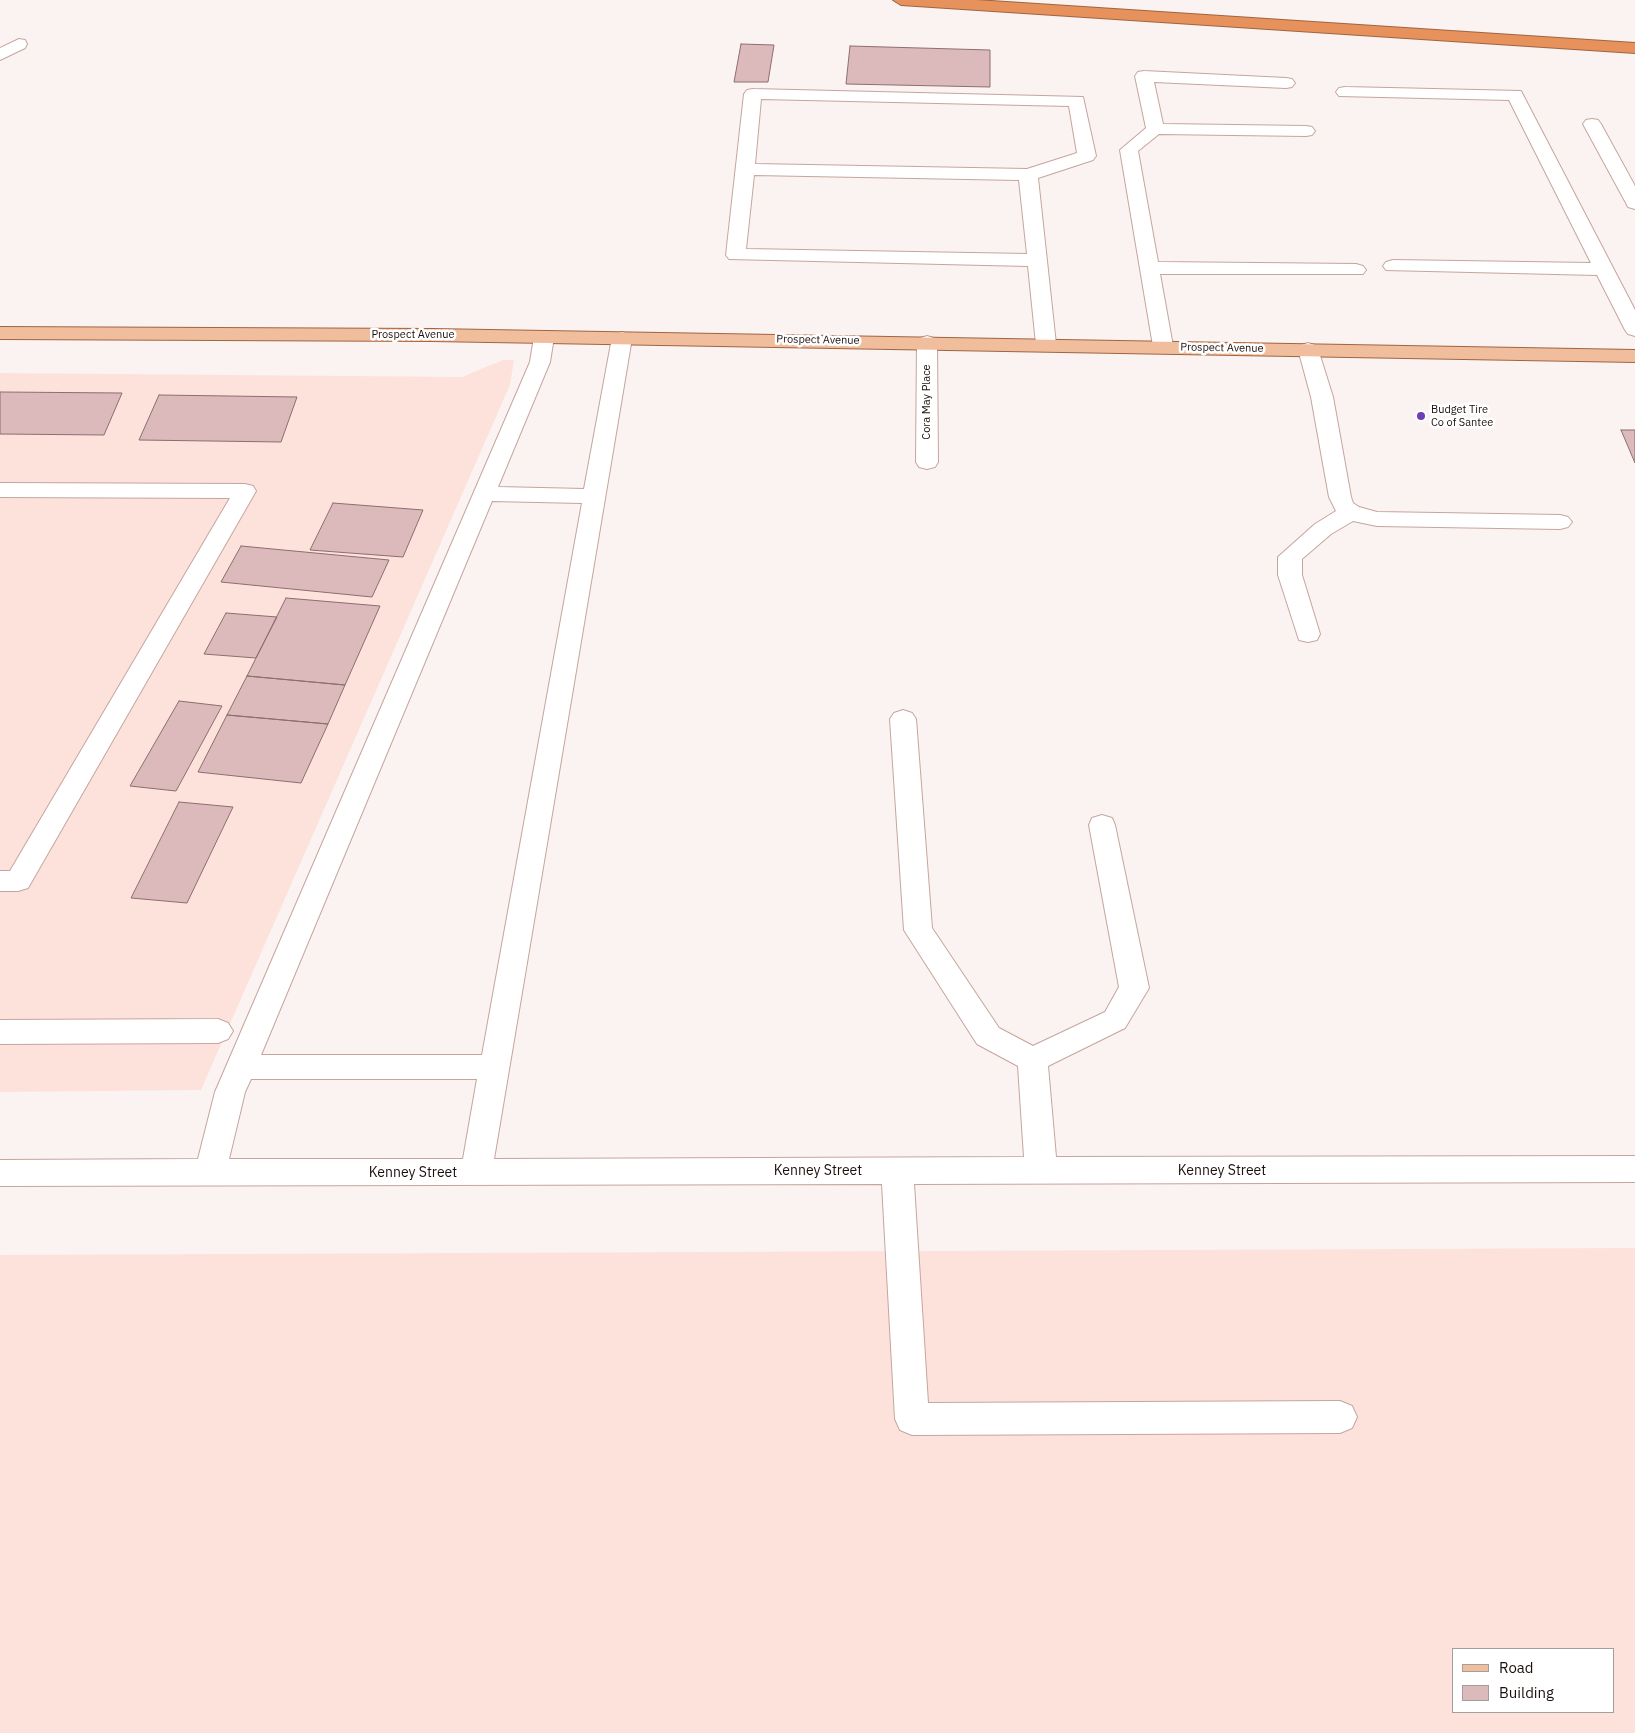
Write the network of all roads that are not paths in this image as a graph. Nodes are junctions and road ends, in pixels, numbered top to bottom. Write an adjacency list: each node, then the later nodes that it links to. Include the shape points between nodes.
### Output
1 (901, 0): 3 (highway)
2 (19, 44): 4 (street)
3 (1635, 48)
4 (0, 55)
5 (1286, 83): 8 (street, via 1144,76)
6 (1345, 92): 16 (street, via 1515,95)
7 (1592, 124): 12 (street)
8 (1155, 129): 9 (street); 15 (street, via 1129,150)
9 (1306, 132)
10 (745, 169): 11 (street); 11 (street, via 753,94 1077,101 1087,156); 13 (street, via 736,255)
11 (1028, 174): 13 (street)
12 (1635, 203)
13 (1037, 260): 23 (street)
14 (1393, 266): 16 (street)
15 (1150, 268): 17 (street); 24 (street)
16 (1604, 269): 18 (street)
17 (1356, 270)
18 (1635, 330)
19 (0, 333): 20 (main road, Prospect Avenue)
20 (544, 337): 21 (main road, Prospect Avenue); 29 (street, via 540,362)
21 (622, 338): 22 (main road, Prospect Avenue); 30 (street)
22 (927, 342): 23 (main road, Prospect Avenue); 27 (street, Cora May Place)
23 (1046, 344): 24 (main road, Prospect Avenue)
24 (1163, 346): 25 (main road, Prospect Avenue)
25 (1308, 349): 26 (main road, Prospect Avenue); 31 (street, via 1322,397 1340,497)
26 (1635, 356)
27 (927, 462)
28 (0, 490): 36 (street, via 245,491 18,881)
29 (484, 494): 30 (street); 40 (street)
30 (594, 496): 41 (street)
31 (1351, 512): 32 (street, via 1377,519); 33 (street, via 1323,529 1290,557 1290,575)
32 (1560, 522)
33 (1308, 634)
34 (904, 720): 39 (street, via 918,930 988,1036)
35 (1102, 825): 39 (street, via 1134,988 1115,1020)
36 (0, 881)
37 (218, 1031): 38 (street)
38 (0, 1032)
39 (1033, 1060): 44 (street)
40 (241, 1067): 41 (street); 45 (street, via 230,1092)
41 (494, 1067): 46 (street)
42 (1635, 1169): 44 (street, Kenney Street)
43 (897, 1171): 44 (street, Kenney Street); 46 (street, Kenney Street); 48 (street, via 912,1419)
44 (1041, 1171)
45 (210, 1173): 46 (street, Kenney Street); 47 (street, Kenney Street)
46 (476, 1173)
47 (0, 1174)
48 (1340, 1417)

